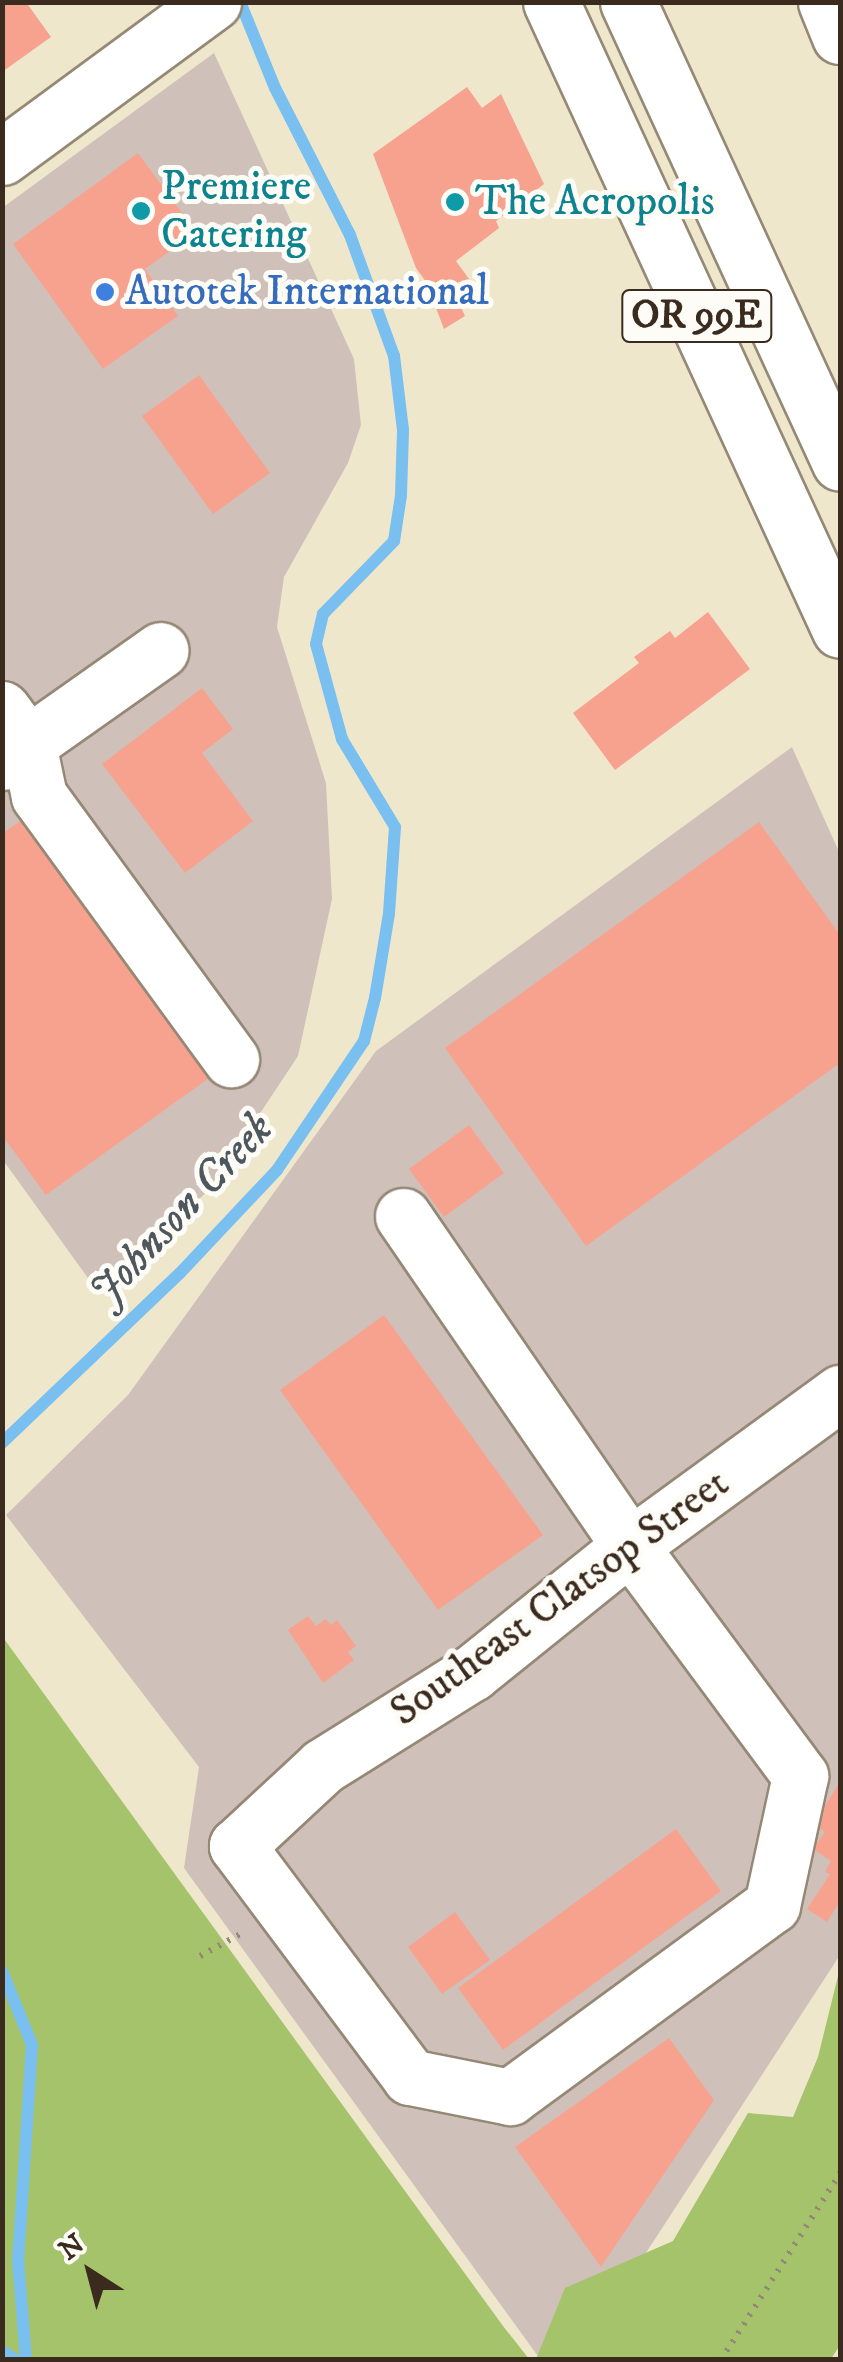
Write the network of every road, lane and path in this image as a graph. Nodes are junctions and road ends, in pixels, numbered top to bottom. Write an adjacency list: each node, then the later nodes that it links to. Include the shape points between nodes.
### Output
1 (551, 2): 8 (main road, OR 99E)
2 (628, 2): 7 (main road, OR 99E)
3 (826, 2): 5 (main road)
4 (200, 12): 6 (main road)
5 (840, 36)
6 (2, 156)
7 (840, 463)
8 (840, 630)
9 (161, 650): 10 (main road)
10 (11, 738): 11 (main road, via 38,796)
11 (231, 1059)
12 (404, 1216): 14 (main road)
13 (840, 1393): 14 (main road, Southeast Clatsop Street)
14 (630, 1546): 14 (main road, Southeast Clatsop Street, via 800,1776 772,1905 510,2097 410,2077 236,1846 323,1766 472,1673)
15 (840, 2173): 16 (path)
16 (721, 2360)

